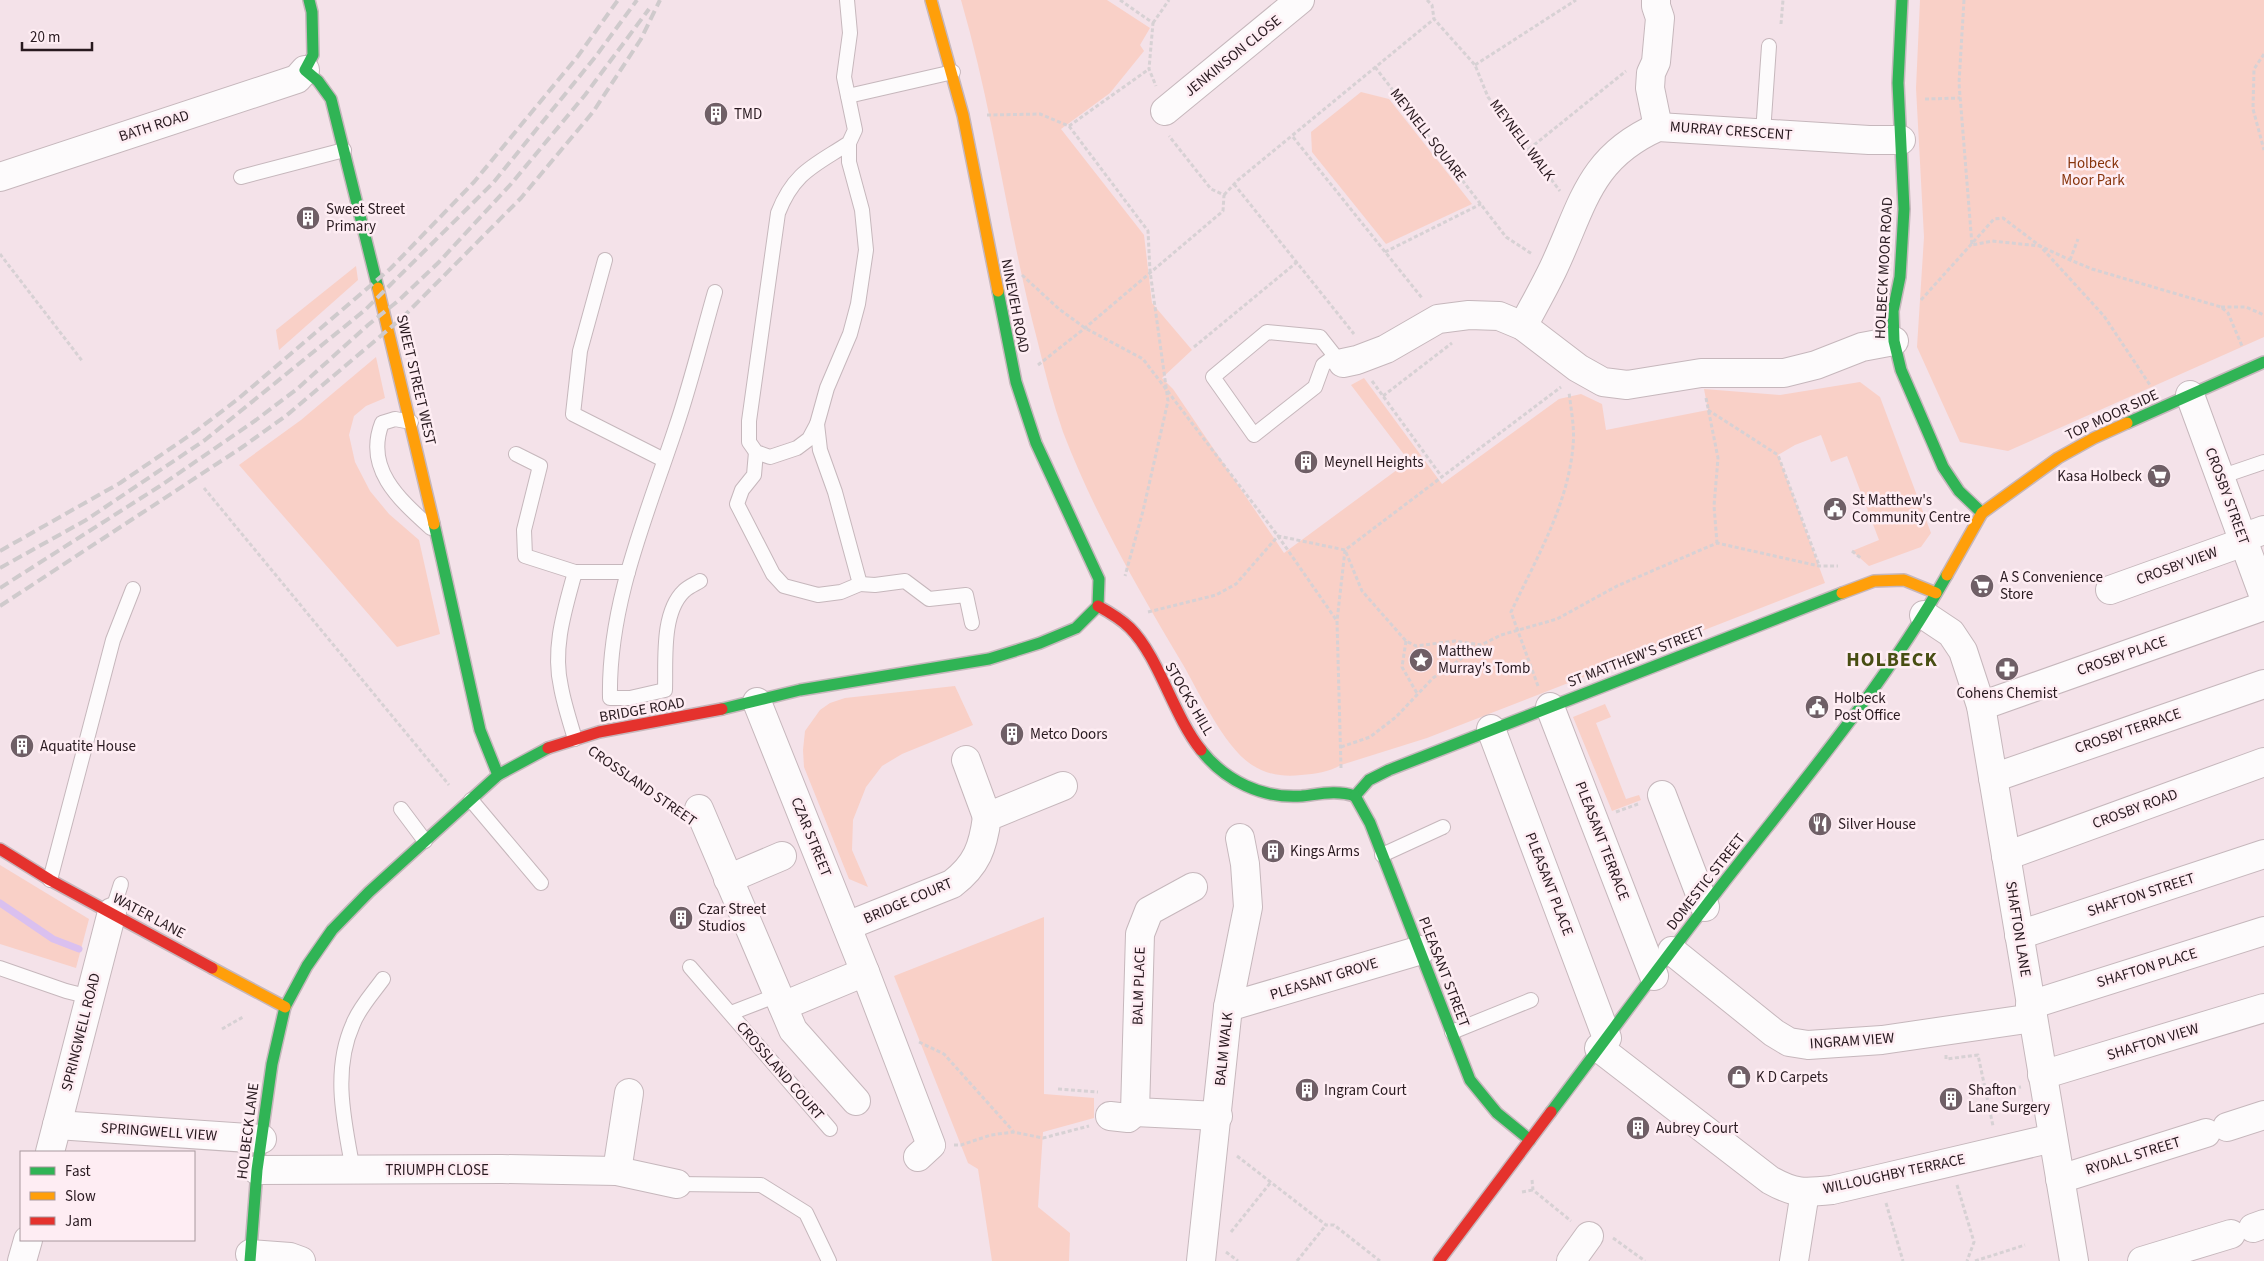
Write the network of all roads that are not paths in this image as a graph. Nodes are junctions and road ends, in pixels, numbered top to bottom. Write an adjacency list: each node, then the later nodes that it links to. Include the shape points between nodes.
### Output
1 (309, 0): 8 (street, via 313,55)
2 (848, 0): 10 (lane, via 850,32 844,77)
3 (931, 0): 9 (street, NINEVEH ROAD)
4 (1300, 0): 11 (street, JENKINSON CLOSE)
5 (1656, 0): 12 (street, via 1660,18 1650,88)
6 (1902, 0): 14 (street, HOLBECK MOOR ROAD)
7 (1769, 46): 13 (lane)
8 (305, 70): 16 (street, SWEET STREET WEST, via 318,80 331,99); 17 (street, BATH ROAD, via 298,79)
9 (953, 72): 10 (lane); 44 (street, NINEVEH ROAD, via 1016,382 1036,443 1099,579)
10 (848, 96): 15 (lane, via 855,130)
11 (1165, 111)
12 (1658, 126): 13 (street, MURRAY CRESCENT); 21 (street, MURRAY CRESCENT, via 1640,135 1609,159 1596,175 1554,268)
13 (1763, 134): 14 (street, MURRAY CRESCENT)
14 (1901, 140): 22 (street, HOLBECK MOOR ROAD, via 1903,219)
15 (849, 143): 27 (lane, via 849,162 862,210 866,250 850,334 827,388); 28 (lane, via 794,181 778,213 749,421 749,442)
16 (344, 150): 18 (lane); 26 (street, SWEET STREET WEST)
17 (0, 177)
18 (241, 177)
19 (605, 260): 30 (lane, via 580,351 573,414)
20 (715, 292): 30 (lane, via 677,426)
21 (1523, 326): 22 (street, via 1573,374 1627,384 1701,373 1784,374 1862,347); 23 (street, via 1498,316 1438,319 1386,349)
22 (1894, 342): 33 (street, HOLBECK MOOR ROAD, via 1901,370 1943,467 1959,491)
23 (1350, 359): 23 (lane, via 1323,365 1315,387 1254,435 1214,377 1267,332 1320,337)
24 (2264, 362): 25 (street, TOP MOOR SIDE)
25 (2190, 395): 32 (street, CROSBY STREET); 33 (street, TOP MOOR SIDE, via 2094,438 2058,458)
26 (410, 422): 34 (street, SWEET STREET WEST); 34 (lane, via 395,419 382,423 376,438 378,456 385,477 398,498)
27 (817, 424): 28 (lane, via 809,439 797,448 770,457); 39 (lane, via 820,450)
28 (756, 452): 39 (lane, via 754,475 742,490 737,504 773,574 784,586 818,595 841,592)
29 (516, 454): 36 (lane, via 540,466 524,530 526,556)
30 (664, 460): 37 (lane)
31 (2264, 462): 32 (lane)
32 (2220, 477): 35 (street, CROSBY STREET)
33 (1982, 512): 43 (street, DOMESTIC STREET)
34 (436, 532): 57 (street, SWEET STREET WEST, via 480,730)
35 (2250, 537): 41 (street, CROSBY VIEW); 42 (street, CROSBY STREET)
36 (575, 572): 37 (lane); 54 (lane, via 563,616 558,656 560,686)
37 (628, 572): 38 (lane, via 609,667 610,698 630,698 665,690 667,626 674,605 684,591)
38 (700, 581)
39 (860, 584): 46 (lane, via 905,581 929,599 966,595)
40 (133, 589): 75 (lane, via 113,640)
41 (2110, 590)
42 (2264, 597)
43 (1930, 604): 47 (street, ST MATTHEW'S STREET, via 1904,580 1874,581); 51 (street, SHAFTON LANE, via 1963,652); 79 (street, DOMESTIC STREET, via 1810,773)
44 (1098, 606): 50 (street, BRIDGE ROAD, via 1076,628 989,658 800,690); 61 (street, STOCKS HILL, via 1132,630 1197,746 1222,772 1245,786 1273,794 1299,796 1344,791)
45 (2264, 606): 51 (street, CROSBY PLACE)
46 (972, 623)
47 (1622, 678): 49 (lane); 52 (street, ST MATTHEW'S STREET)
48 (2264, 684): 58 (street, CROSBY TERRACE)
49 (1628, 695)
50 (757, 702): 54 (street, BRIDGE ROAD); 81 (street, CZAR STREET)
51 (1981, 706): 58 (street, SHAFTON LANE)
52 (1548, 708): 53 (street, ST MATTHEW'S STREET); 89 (street, PLEASANT TERRACE)
53 (1491, 729): 61 (street, ST MATTHEW'S STREET, via 1389,770 1369,780); 100 (street, PLEASANT PLACE)
54 (575, 739): 57 (street, BRIDGE ROAD, via 552,746)
55 (966, 760): 65 (street, BRIDGE COURT)
56 (2264, 762): 73 (street, CROSBY ROAD)
57 (498, 775): 62 (street, BRIDGE ROAD)
58 (1993, 778): 73 (street, SHAFTON LANE)
59 (1063, 786): 65 (street)
60 (1662, 795): 79 (street)
61 (1355, 796): 71 (street, PLEASANT STREET)
62 (468, 802): 68 (street, BRIDGE ROAD); 76 (lane)
63 (401, 809): 68 (lane)
64 (688, 810): 74 (street)
65 (987, 816): 81 (street, BRIDGE COURT, via 984,838 967,873 952,884)
66 (1443, 827): 71 (lane)
67 (1240, 838): 95 (street, BALM WALK, via 1248,907)
68 (425, 841): 94 (street, BRIDGE ROAD, via 332,930 307,966)
69 (0, 849): 75 (street, WATER LANE)
70 (2264, 854): 83 (street, SHAFTON STREET)
71 (1382, 855): 84 (street, PLEASANT STREET)
72 (782, 856): 74 (street)
73 (2006, 856): 83 (street, SHAFTON LANE)
74 (728, 879): 92 (street)
75 (50, 880): 80 (street, WATER LANE)
76 (541, 883)
77 (121, 884): 80 (lane)
78 (1193, 887): 106 (street, BALM PLACE, via 1149,910 1140,934 1116,1115)
79 (1705, 907): 85 (street, DOMESTIC STREET)
80 (112, 912): 91 (street, SPRINGWELL ROAD); 94 (street, WATER LANE)
81 (847, 926): 88 (street, CZAR STREET)
82 (2264, 931): 97 (street, SHAFTON PLACE)
83 (2019, 935): 97 (street, SHAFTON LANE)
84 (1420, 950): 95 (street, PLEASANT GROVE); 99 (street, PLEASANT STREET)
85 (1672, 951): 89 (street, DOMESTIC STREET); 97 (street, INGRAM VIEW, via 1789,1042 1808,1045 1882,1040 1942,1031)
86 (690, 967): 98 (lane, CROSSLAND COURT)
87 (0, 968): 91 (lane)
88 (865, 972): 92 (street); 112 (street, CZAR STREET, via 892,1044)
89 (1654, 976): 100 (street, DOMESTIC STREET)
90 (383, 979): 114 (lane, via 353,1022 342,1052 340,1090)
91 (90, 997): 105 (street, SPRINGWELL ROAD)
92 (780, 1000): 98 (lane, CROSSLAND COURT); 103 (street, via 793,1030)
93 (1531, 1000): 99 (lane)
94 (285, 1007): 109 (street, HOLBECK LANE, via 272,1064)
95 (1228, 1007): 106 (street, BALM WALK)
96 (2264, 1008): 101 (street, SHAFTON VIEW)
97 (2032, 1011): 101 (street, SHAFTON LANE)
98 (731, 1013): 107 (lane, CROSSLAND COURT)
99 (1452, 1032): 110 (street, PLEASANT STREET, via 1470,1080 1484,1102 1498,1117)
100 (1603, 1043): 110 (street, DOMESTIC STREET); 118 (street, WILLOUGHBY TERRACE, via 1770,1180 1788,1190)
101 (2043, 1079): 108 (street, SHAFTON LANE)
102 (629, 1093): 115 (street)
103 (856, 1101)
104 (2264, 1116): 116 (street, RYDALL STREET)
105 (57, 1125): 109 (street, SPRINGWELL VIEW); 111 (street, SPRINGWELL ROAD)
106 (1216, 1127): 122 (street, BALM WALK)
107 (830, 1129)
108 (2053, 1138): 116 (street, SHAFTON LANE); 118 (street, WILLOUGHBY TERRACE, via 1832,1190)
109 (262, 1139): 113 (street, HOLBECK LANE)
110 (1530, 1140): 127 (street, DOMESTIC STREET)
111 (50, 1151)
112 (924, 1151)
113 (257, 1170): 114 (street, TRIUMPH CLOSE); 123 (street, HOLBECK LANE)
114 (353, 1170): 115 (street, TRIUMPH CLOSE)
115 (617, 1172): 117 (street, TRIUMPH CLOSE)
116 (2060, 1179): 130 (street, SHAFTON LANE)
117 (677, 1184): 126 (lane, via 761,1185 806,1213)
118 (1805, 1192): 129 (street)
119 (2249, 1229): 131 (street)
120 (1589, 1236): 128 (street)
121 (28, 1241): 124 (street)
122 (1211, 1254)
123 (250, 1258): 125 (street, via 290,1257)
124 (22, 1261)
125 (301, 1261)
126 (829, 1261)
127 (1439, 1261)
128 (1571, 1261)
129 (1794, 1261)
130 (2074, 1261)
131 (2142, 1261)

